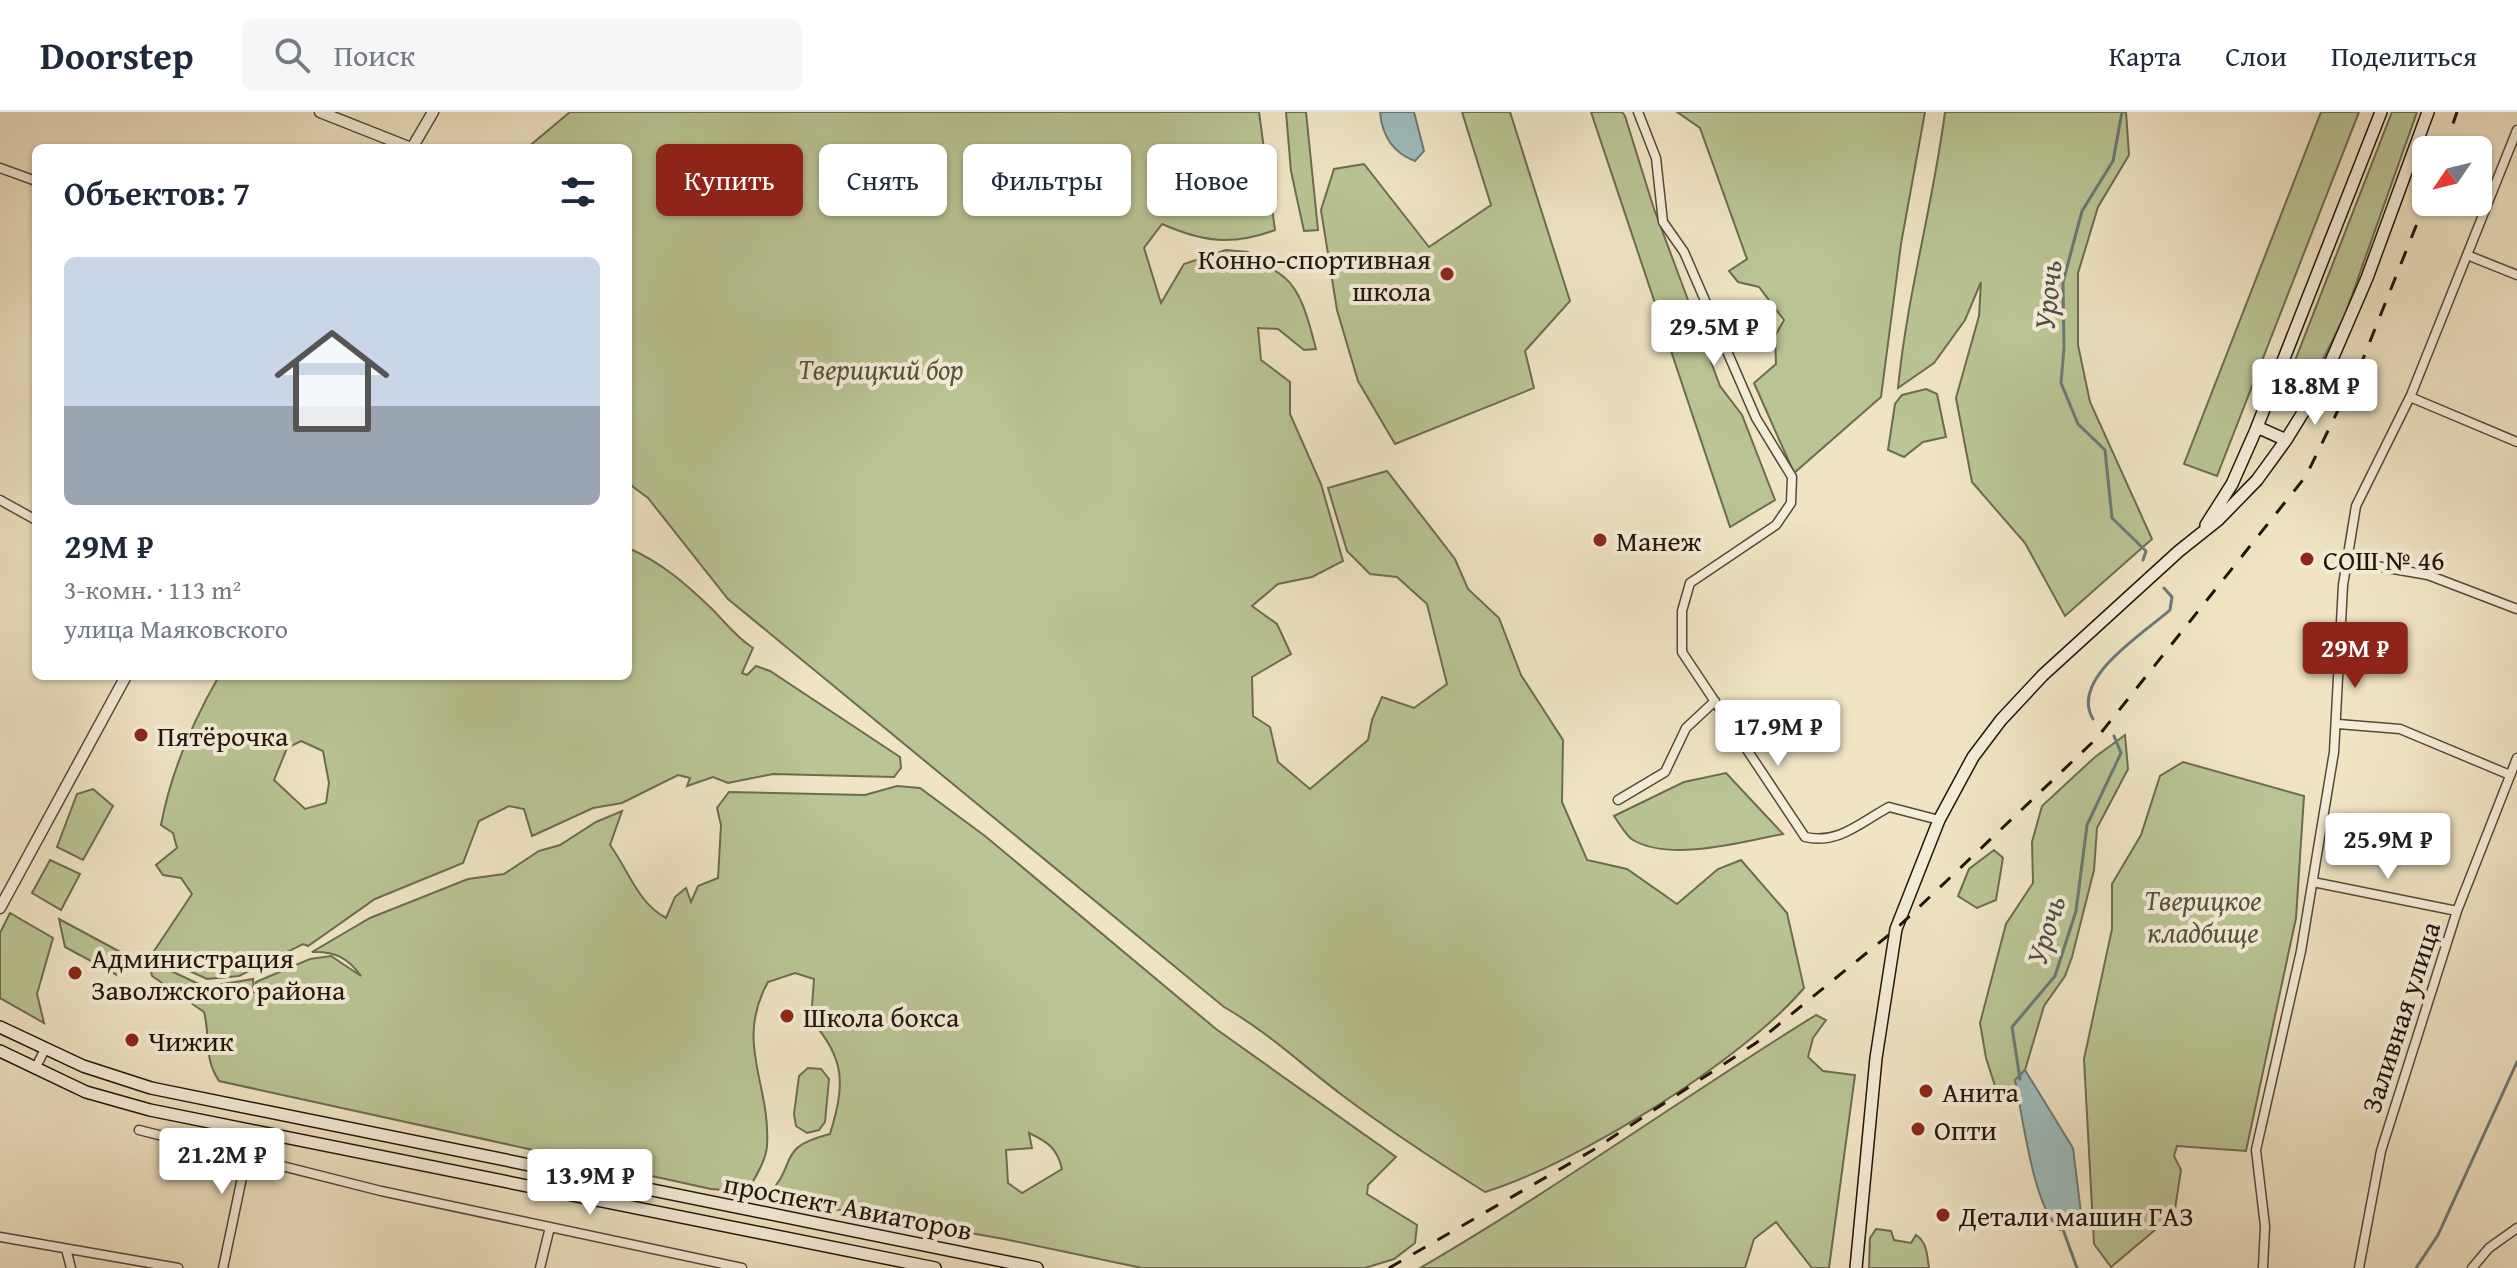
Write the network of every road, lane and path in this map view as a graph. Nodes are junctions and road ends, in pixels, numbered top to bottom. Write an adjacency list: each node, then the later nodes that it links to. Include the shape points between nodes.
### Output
1 (320, 112): 7 (street)
2 (433, 112): 8 (street)
3 (1638, 112): 23 (street, via 1656,158 1663,222 1691,266 1756,418 1792,477 1791,503 1776,525 1690,583 1682,611 1682,652)
4 (2381, 112): 14 (main road)
5 (2428, 112): 15 (main road, via 2323,380)
6 (2517, 130): 11 (street)
7 (402, 144)
8 (414, 144)
9 (0, 168): 10 (street)
10 (32, 180)
11 (2467, 255): 12 (street); 13 (street)
12 (2517, 275)
13 (2410, 397): 16 (street); 20 (street, via 2356,506)
14 (2257, 427): 15 (main road); 19 (main road, via 2232,484)
15 (2286, 440): 19 (main road, via 2257,480)
16 (2517, 442)
17 (0, 500): 18 (street)
18 (32, 518)
19 (2201, 532): 28 (main road, via 2043,675 2001,720 1973,757)
20 (2347, 561): 21 (street, via 2428,575); 24 (street)
21 (2517, 609)
22 (124, 680): 30 (street)
23 (1715, 701): 27 (street, via 1686,728 1665,772); 28 (street, via 1805,837 1839,838 1889,807)
24 (2338, 724): 26 (street, via 2400,729); 29 (street)
25 (2517, 758): 26 (street, Заливная улица)
26 (2510, 775): 31 (street, Заливная улица)
27 (1618, 800)
28 (1939, 820): 50 (main road, via 1896,929 1876,1058)
29 (2313, 882): 31 (street); 51 (street, via 2256,1150 2265,1226)
30 (0, 908)
31 (2457, 911): 52 (street, Заливная улица, via 2381,1151)
32 (0, 1027): 33 (main road, проспект Авиаторов)
33 (45, 1049): 35 (street); 49 (main road, проспект Авиаторов, via 151,1088)
34 (0, 1051): 35 (main road, проспект Авиаторов)
35 (35, 1069): 37 (main road, проспект Авиаторов, via 86,1092 150,1110)
36 (139, 1130): 38 (street)
37 (252, 1130): 38 (street); 48 (main road, проспект Авиаторов)
38 (246, 1158): 39 (street); 45 (street)
39 (550, 1227): 46 (street); 47 (street)
40 (2517, 1228): 53 (street)
41 (0, 1237): 42 (street)
42 (66, 1249): 43 (street); 44 (street)
43 (71, 1268)
44 (178, 1268)
45 (223, 1268)
46 (540, 1268)
47 (740, 1268)
48 (935, 1268)
49 (1037, 1268)
50 (1856, 1268)
51 (2263, 1268)
52 (2359, 1268)
53 (2472, 1268)

